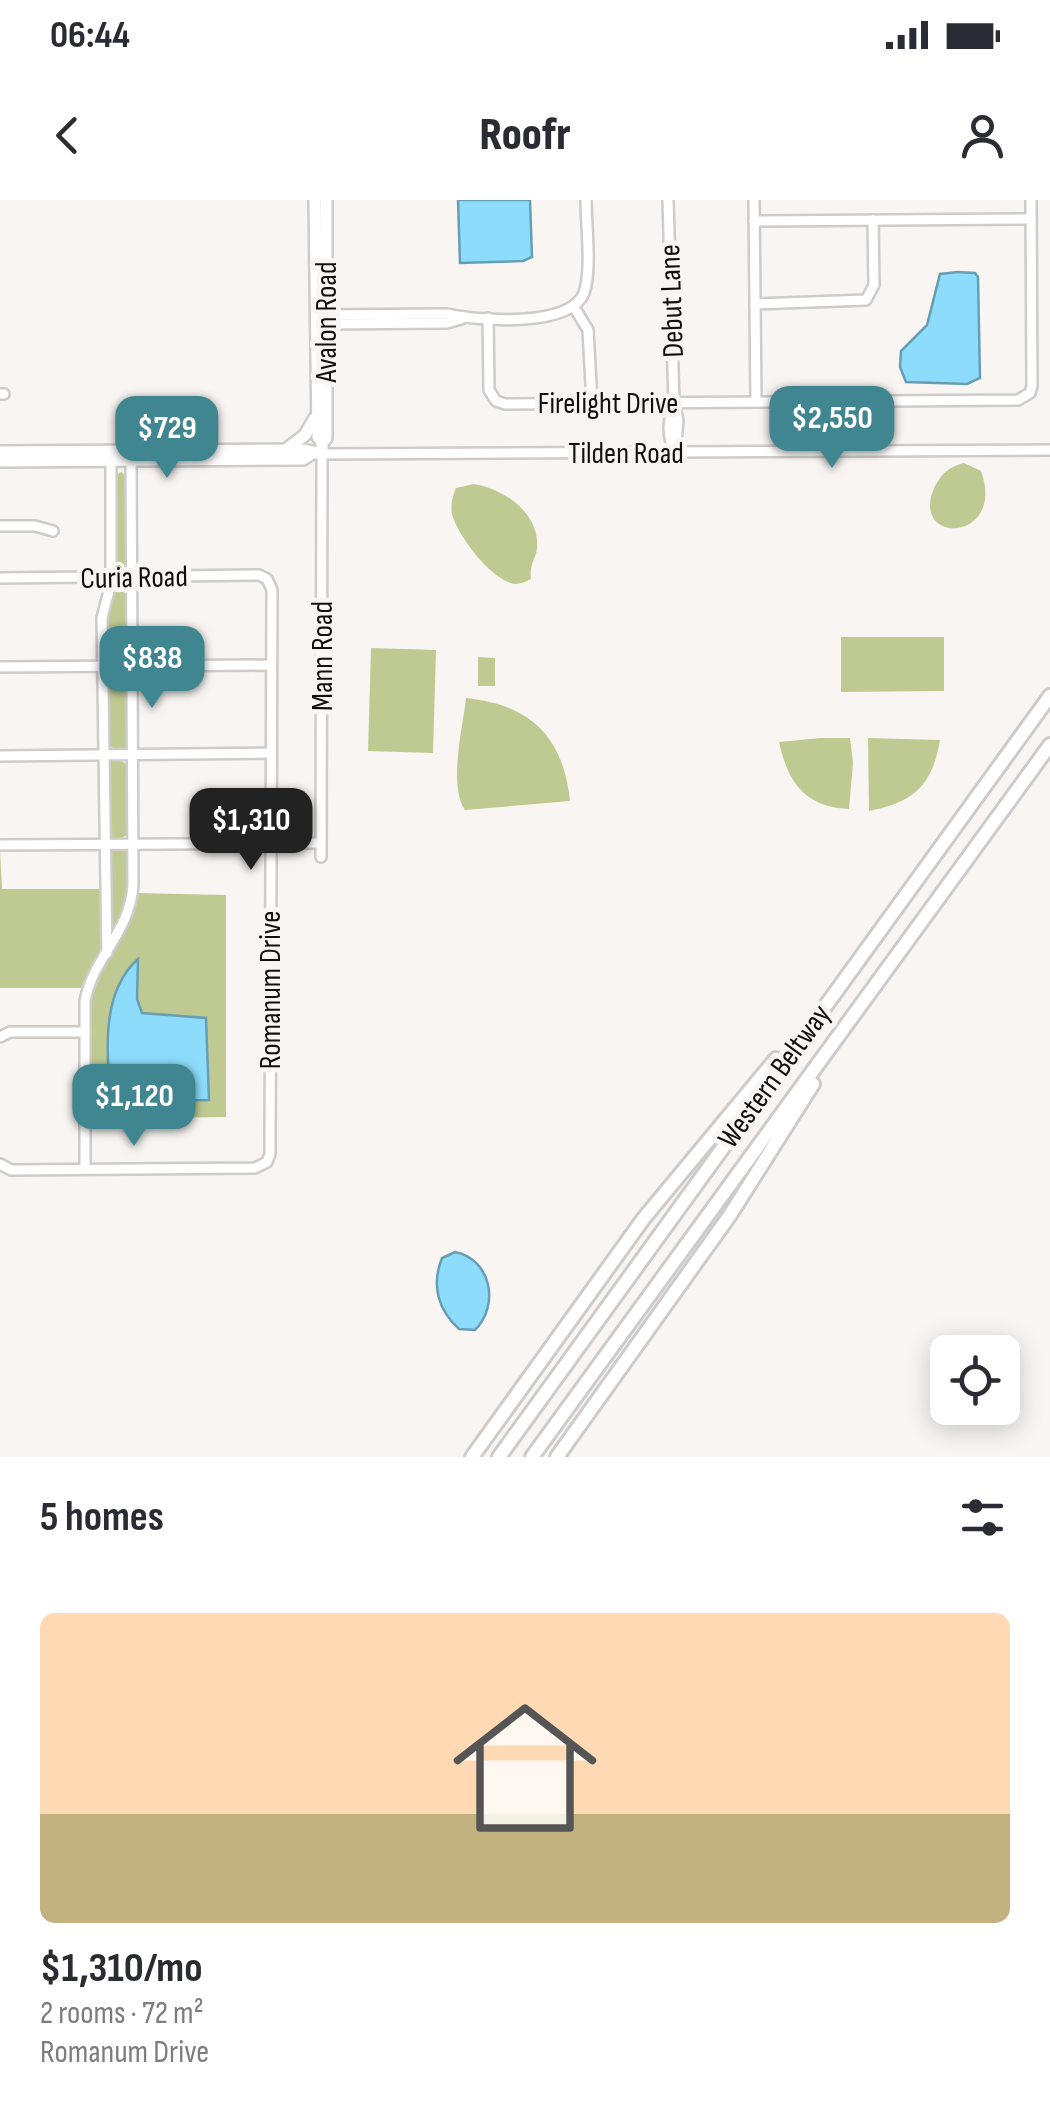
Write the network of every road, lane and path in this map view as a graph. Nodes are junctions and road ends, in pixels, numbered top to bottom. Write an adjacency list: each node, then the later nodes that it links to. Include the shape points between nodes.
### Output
1 (315, 200): 13 (main road, Avalon Road)
2 (326, 200): 13 (main road, Avalon Road)
3 (586, 200): 11 (street, via 586,283)
4 (668, 200): 15 (street, Debut Lane)
5 (754, 200): 9 (street)
6 (1030, 200): 7 (street, Firelight Drive)
7 (1030, 219): 8 (street); 14 (street, Firelight Drive, via 1032,386 1025,398)
8 (873, 220): 9 (street); 10 (street, via 874,285 866,300)
9 (754, 221): 10 (street)
10 (755, 304): 14 (street)
11 (574, 307): 12 (street, via 539,318); 16 (street, via 588,330)
12 (488, 318): 13 (street); 16 (street, Firelight Drive, via 489,390 496,401)
13 (322, 319): 17 (main road, Avalon Road); 19 (main road, Avalon Road, via 326,438)
14 (756, 402): 15 (street, Firelight Drive)
15 (674, 403): 16 (street, Firelight Drive); 22 (street, Debut Lane)
16 (592, 404)
17 (317, 409): 18 (main road, via 308,432); 19 (main road, Avalon Road)
18 (285, 450): 19 (main road); 24 (main road)
19 (318, 450): 22 (street, Tilden Road); 24 (main road, via 303,459); 42 (street, Mann Road)
20 (1050, 450): 22 (street, Tilden Road)
21 (0, 452): 23 (main road)
22 (675, 452)
23 (111, 456): 24 (main road); 25 (main road); 28 (street)
24 (131, 456): 29 (street)
25 (0, 461)
26 (0, 526): 27 (street)
27 (53, 532)
28 (111, 577): 29 (street, Curia Road); 30 (street, Curia Road); 34 (street, via 102,618)
29 (131, 577): 31 (street, Curia Road); 32 (street)
30 (0, 578)
31 (266, 579): 33 (street, Romanum Drive, via 272,590)
32 (132, 665): 33 (street); 34 (street); 39 (street)
33 (272, 665): 38 (street, Romanum Drive)
34 (103, 666): 35 (street); 41 (street)
35 (0, 667)
36 (1050, 696): 49 (highway, Western Beltway)
37 (1050, 745): 50 (highway, Western Beltway)
38 (271, 754): 39 (street); 43 (street, Romanum Drive)
39 (133, 755): 41 (street); 45 (street)
40 (0, 756): 41 (street)
41 (103, 756): 44 (street)
42 (321, 842): 43 (street); 47 (street, Mann Road)
43 (270, 843): 45 (street); 54 (street, Romanum Drive, via 267,1162 255,1168)
44 (104, 844): 45 (street); 46 (street); 48 (street)
45 (134, 844): 48 (street, via 130,910)
46 (0, 845)
47 (321, 857)
48 (107, 953): 51 (street, via 90,978)
49 (827, 1001): 55 (highway, via 644,1218); 56 (highway, Western Beltway)
50 (858, 1010): 57 (highway, Western Beltway); 58 (highway, via 730,1215)
51 (85, 1032): 52 (street); 54 (street)
52 (0, 1037)
53 (0, 1164): 54 (street, via 10,1170)
54 (85, 1169)
55 (472, 1457)
56 (499, 1457)
57 (532, 1457)
58 (556, 1457)

